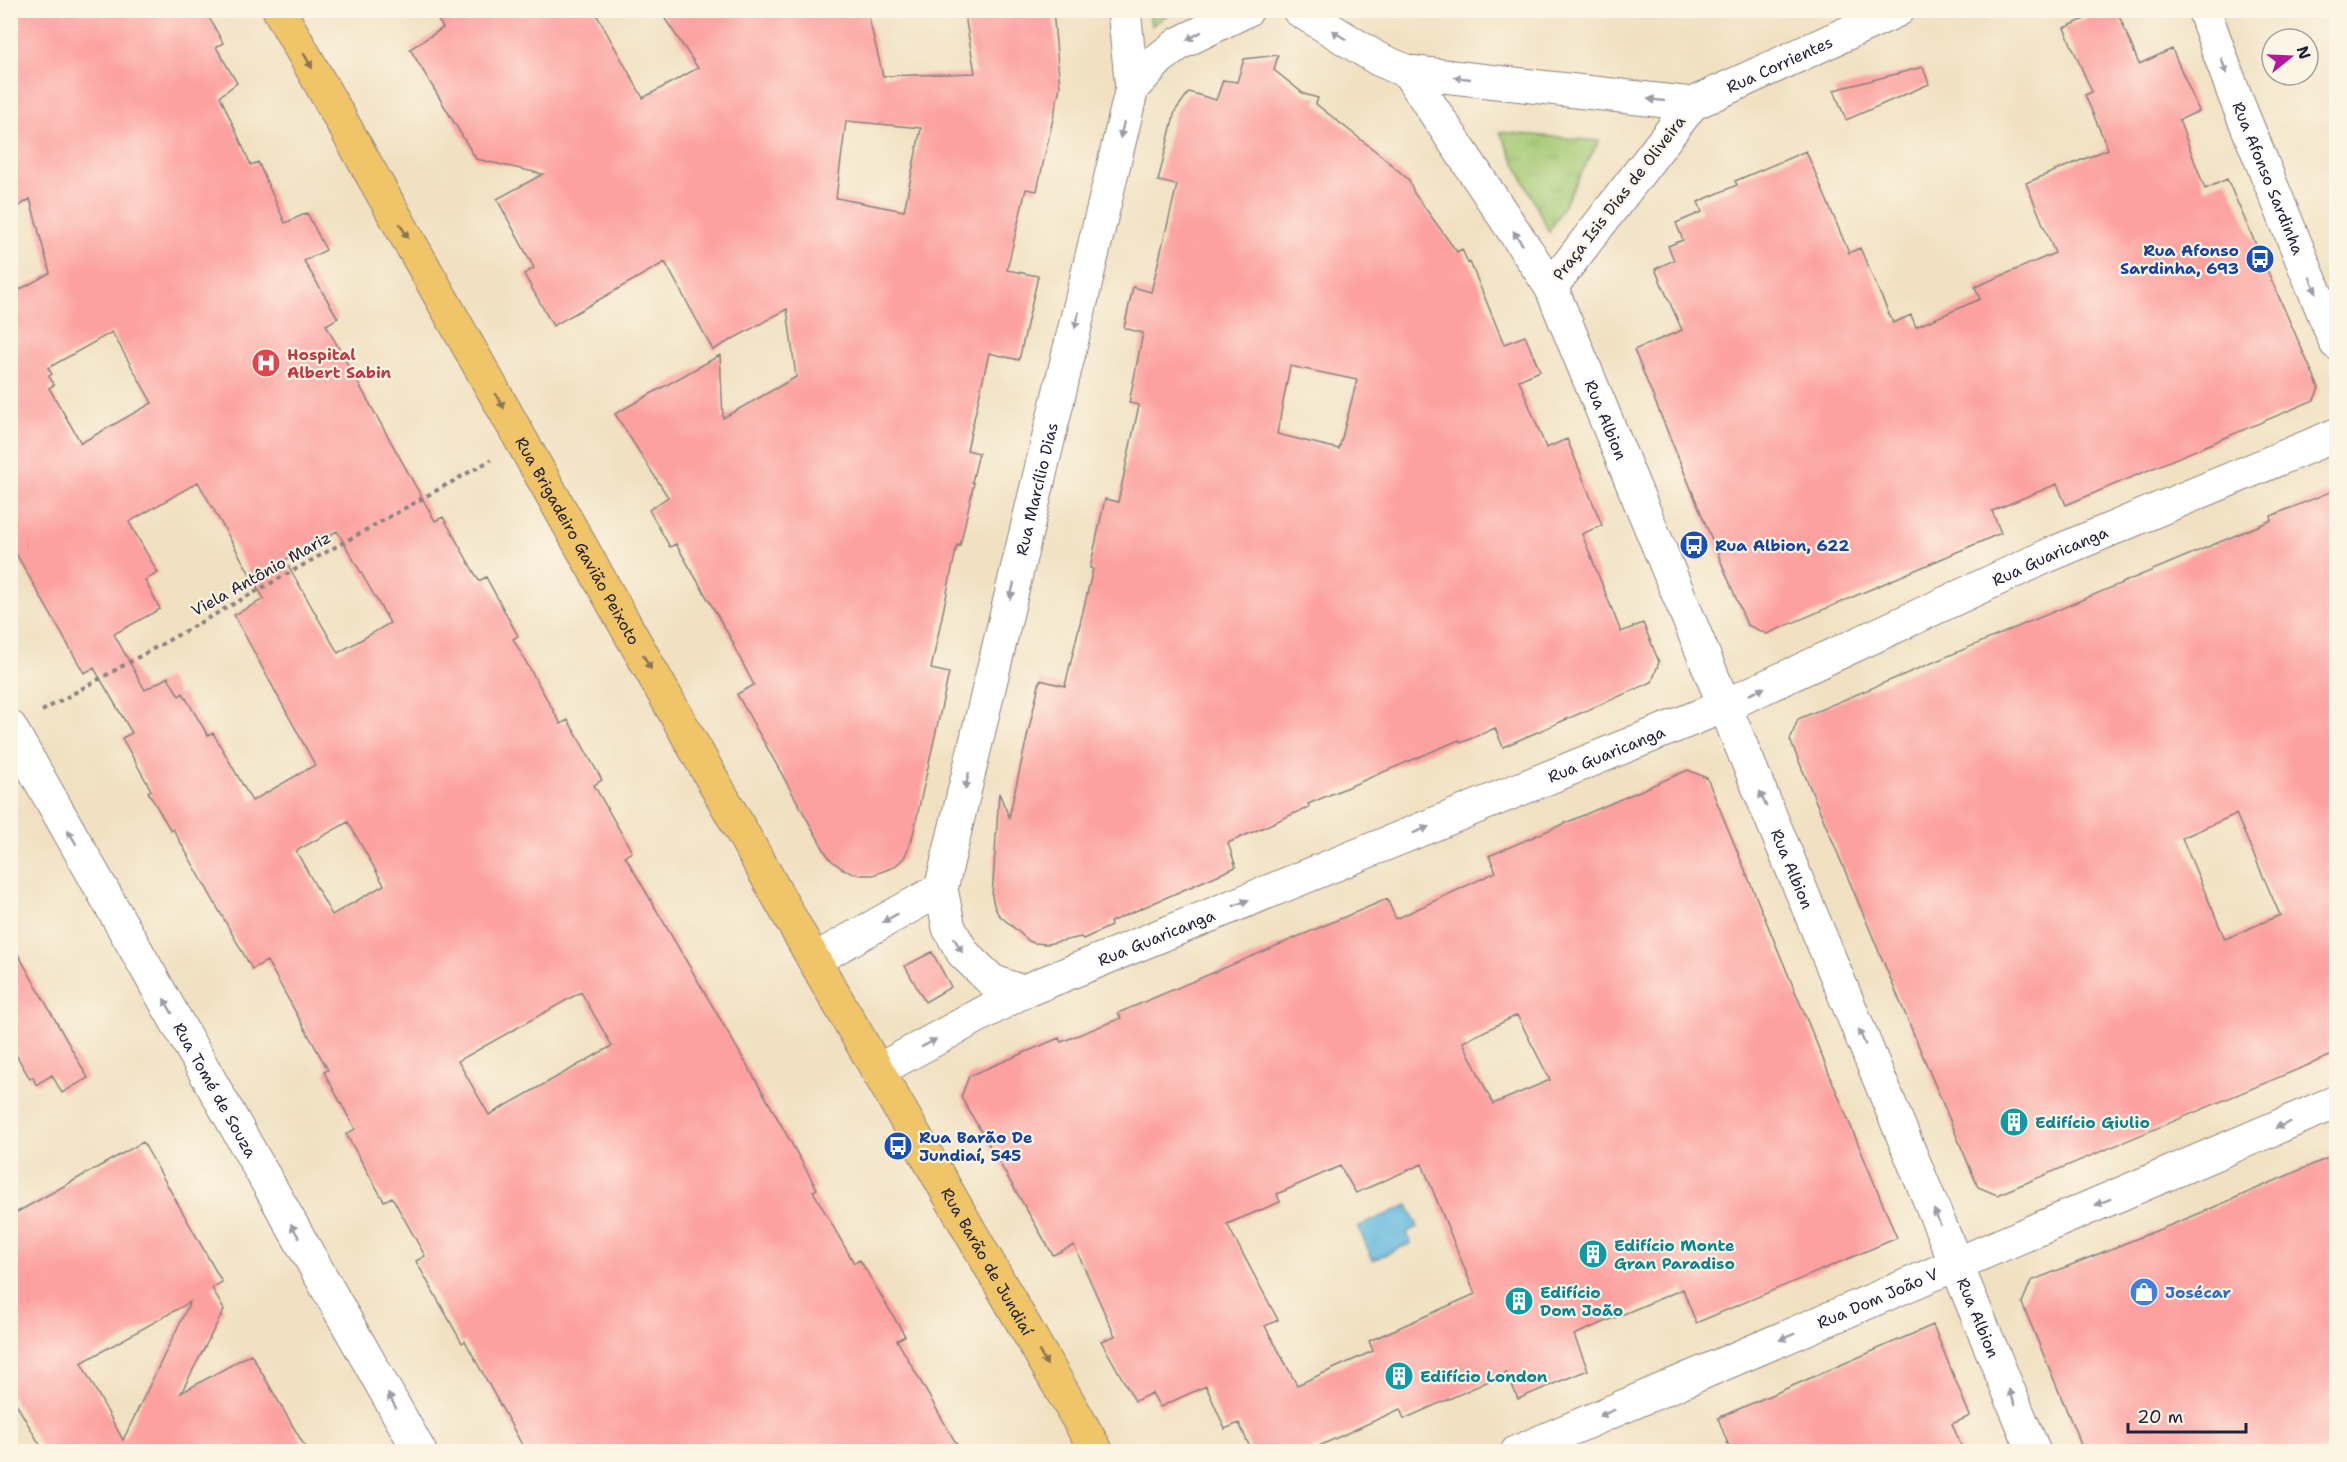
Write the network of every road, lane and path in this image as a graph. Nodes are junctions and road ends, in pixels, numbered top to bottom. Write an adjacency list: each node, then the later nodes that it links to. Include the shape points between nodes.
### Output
1 (279, 10): 13 (main road, Rua Brigadeiro Gavião Peixoto, one-way to 13)
2 (1125, 10): 8 (street, Rua Marcílio Dias)
3 (1247, 10): 8 (street, Rua Marcílio Dias, one-way to 8, via 1180,44 1160,58)
4 (1299, 10): 7 (street, one-way to 4, via 1378,59)
5 (1898, 10): 9 (street, Rua Corrientes)
6 (2204, 10): 11 (street, Rua Afonso Sardinha, one-way to 11, via 2234,94)
7 (1408, 72): 9 (street, Praça Isis Dias de Oliveira, one-way to 7); 10 (street, Praça Isis Dias de Oliveira, one-way to 7)
8 (1132, 88): 16 (street, Rua Marcílio Dias, one-way to 16)
9 (1692, 104): 10 (street, Praça Isis Dias de Oliveira)
10 (1551, 286): 14 (street, Rua Albion)
11 (2337, 343)
12 (2337, 435): 14 (street, Rua Guaricanga, one-way to 12, via 2047,556)
13 (523, 442): 15 (path, Viela Antônio Mariz); 17 (main road, Rua Brigadeiro Gavião Peixoto, one-way to 17)
14 (1724, 706): 18 (street, Rua Guaricanga, one-way to 14); 21 (street, Rua Albion, one-way to 14)
15 (11, 728): 22 (street, Rua Tomé de Souza, one-way to 15)
16 (941, 889): 17 (street, one-way to 17); 18 (street, Rua Marcílio Dias, one-way to 18, via 949,928 963,953 992,981)
17 (814, 960): 19 (main road, Rua Brigadeiro Gavião Peixoto)
18 (1022, 992): 19 (street, Rua Guaricanga, one-way to 18)
19 (877, 1071): 23 (main road, Rua Barão de Jundiaí, one-way to 23)
20 (2337, 1102): 21 (street, Rua Dom João V, one-way to 21)
21 (1956, 1264): 24 (street, Rua Dom João V, one-way to 24); 25 (street, Rua Albion, one-way to 21)
22 (420, 1452)
23 (1097, 1452)
24 (1517, 1452)
25 (2034, 1452)

